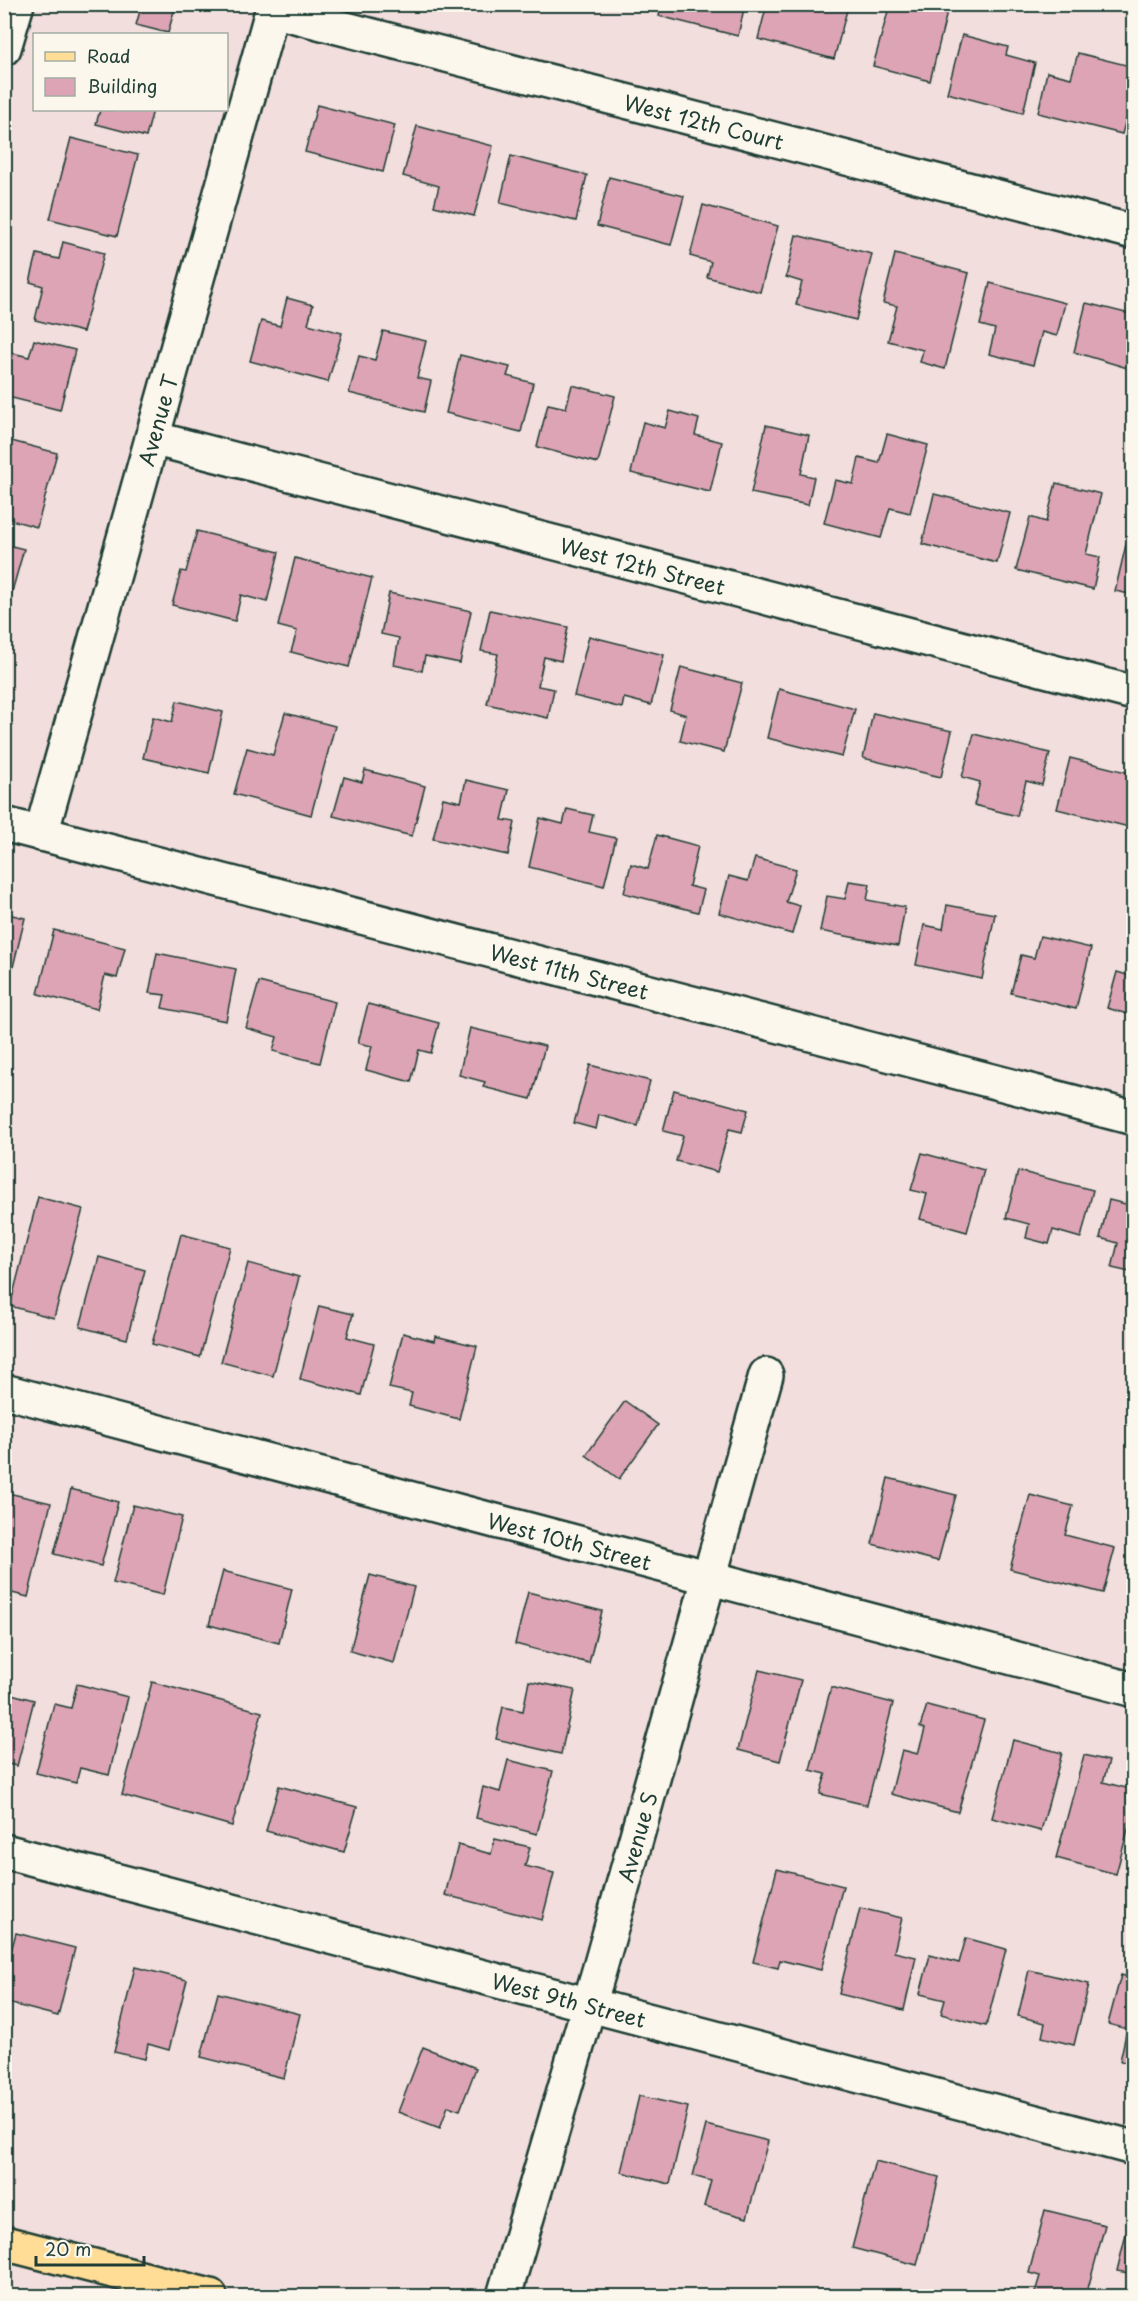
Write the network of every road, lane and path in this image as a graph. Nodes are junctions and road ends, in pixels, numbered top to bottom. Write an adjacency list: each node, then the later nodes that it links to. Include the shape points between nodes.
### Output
1 (12, 6): 3 (street)
2 (273, 7): 4 (street, West 12th Court); 5 (street, Avenue T)
3 (4, 48)
4 (1134, 232)
5 (152, 438): 6 (street, West 12th Street); 8 (street, Avenue T)
6 (1134, 693)
7 (4, 824): 8 (street, West 11th Street)
8 (41, 834): 9 (street, West 11th Street)
9 (1134, 1118)
10 (766, 1375): 12 (street, Avenue S)
11 (4, 1391): 12 (street, West 10th Street)
12 (710, 1576): 13 (street, West 10th Street); 15 (street, Avenue S)
13 (1134, 1690)
14 (4, 1851): 15 (street, West 9th Street)
15 (589, 2005): 16 (street, West 9th Street); 19 (street, Avenue S)
16 (1134, 2148)
17 (4, 2243): 18 (main road)
18 (210, 2296)
19 (504, 2296)

